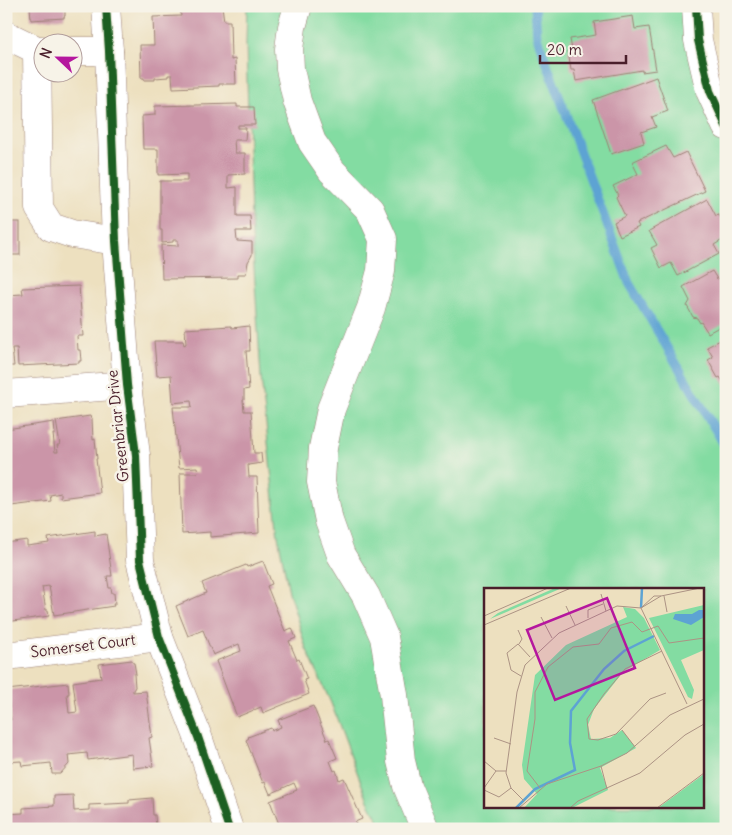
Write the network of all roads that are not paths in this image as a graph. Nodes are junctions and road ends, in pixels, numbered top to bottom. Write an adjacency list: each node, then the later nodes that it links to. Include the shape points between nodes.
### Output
1 (106, 6): 7 (street, Greenbriar Drive)
2 (298, 6): 16 (street, via 289,49 297,101 312,142 332,171 370,210 383,239 381,271 371,308 331,409 323,448 321,482 329,521 341,555 366,596 384,637 401,761 407,786)
3 (696, 6): 9 (street, via 698,40 710,90)
4 (6, 35): 5 (street)
5 (32, 46)
6 (82, 51): 7 (street)
7 (109, 52): 10 (street, Greenbriar Drive)
8 (40, 82): 10 (street, via 39,208 51,226 72,234)
9 (726, 126)
10 (116, 241): 11 (street, Greenbriar Drive)
11 (127, 386): 12 (street); 13 (street, Greenbriar Drive, via 136,455 140,560)
12 (6, 394)
13 (159, 637): 14 (street, Somerset Court); 15 (street, Greenbriar Drive)
14 (6, 656)
15 (229, 829)
16 (425, 829)

